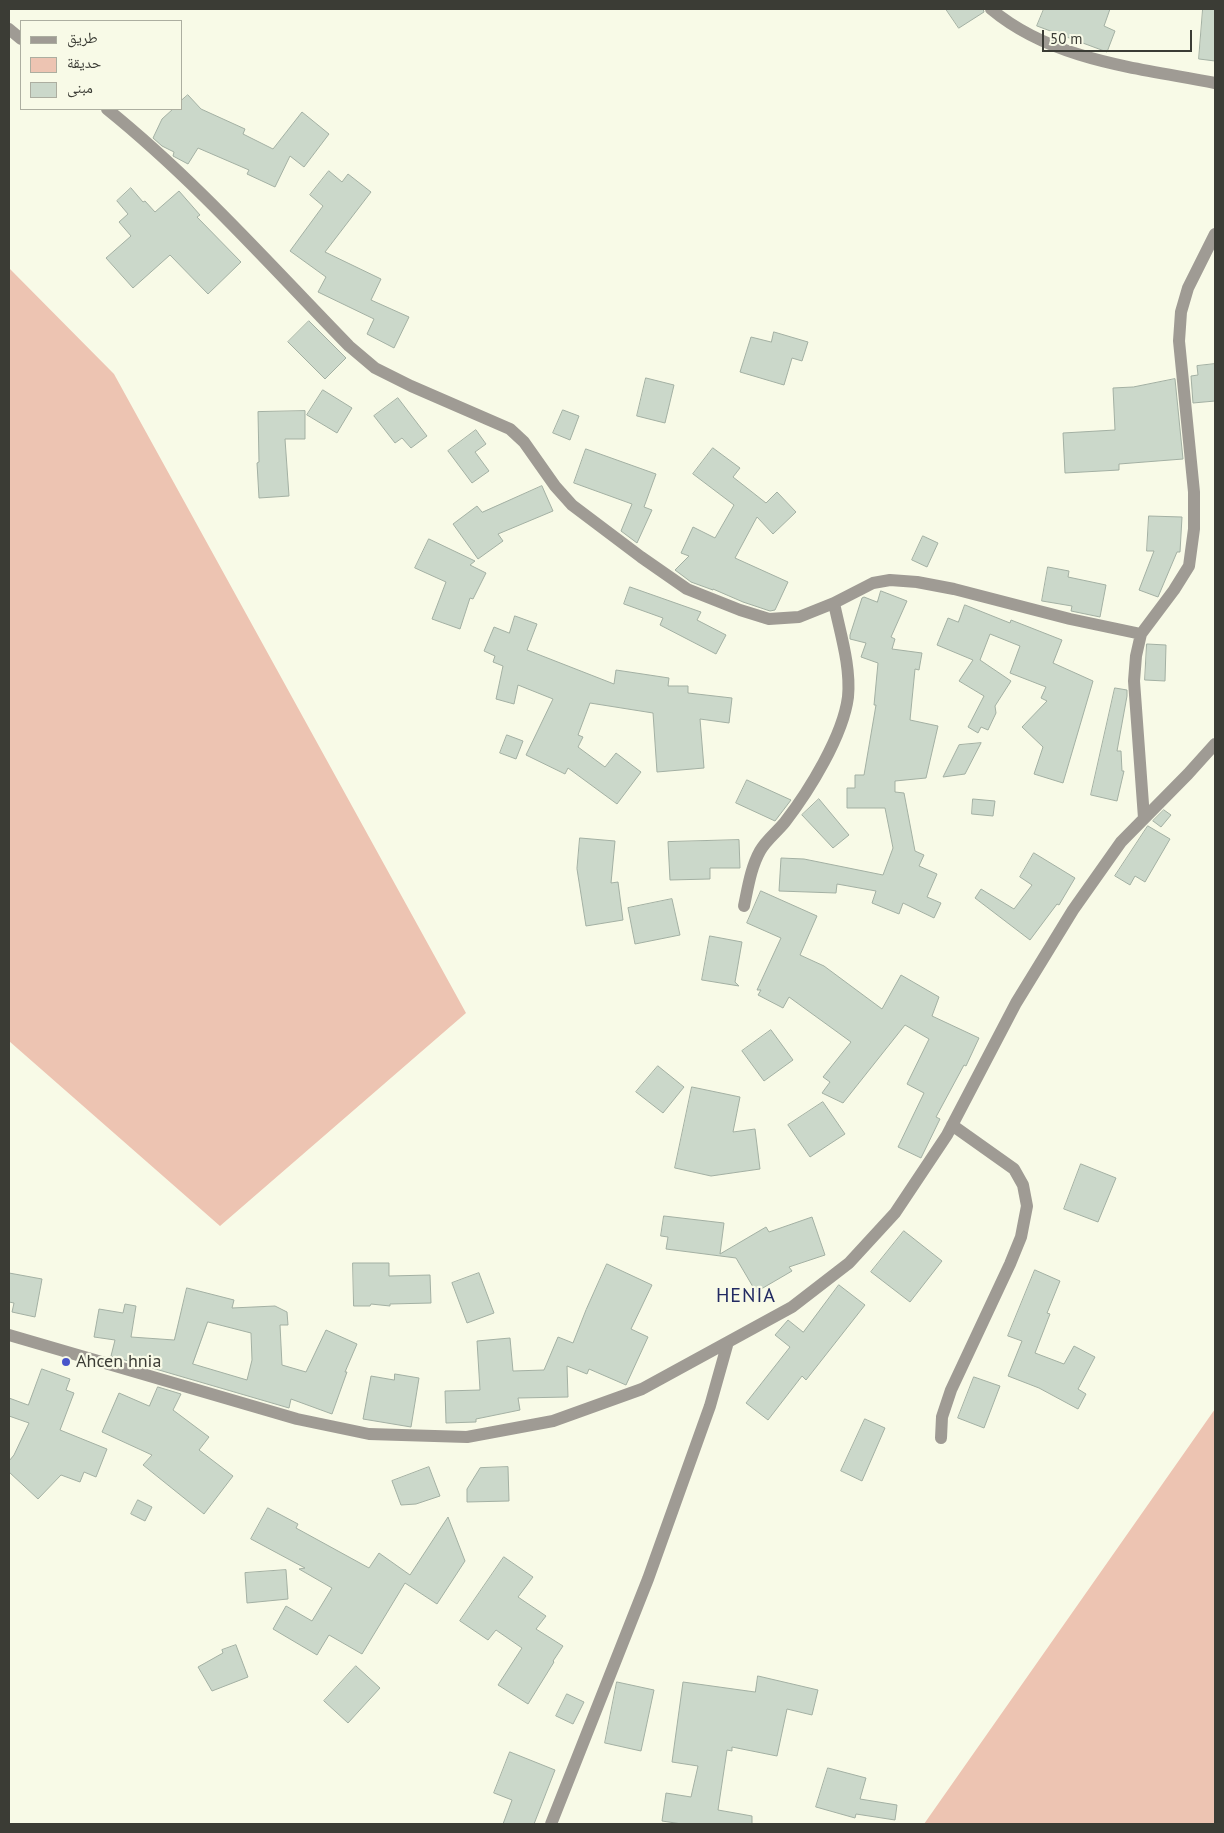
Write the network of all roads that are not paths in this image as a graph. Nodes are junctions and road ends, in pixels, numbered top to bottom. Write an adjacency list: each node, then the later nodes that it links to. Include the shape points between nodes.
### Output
1 (991, 9): 4 (street, via 1048,44 1100,62)
2 (9, 29): 3 (street)
3 (20, 38)
4 (1215, 83)
5 (109, 110): 7 (street, via 190,181 348,346 375,368 510,429 524,442 572,505 687,589 769,619 799,617)
6 (1215, 234): 8 (street, via 1188,288 1181,312 1179,341 1194,492 1189,566)
7 (834, 603): 8 (street, via 873,583 890,580 917,582); 11 (street, via 848,676 848,698 840,727 831,749 790,814 761,848 754,862)
8 (1141, 634): 10 (street, via 1134,681)
9 (1215, 744): 10 (street)
10 (1144, 818): 12 (street, via 1121,842 1073,910 1016,1003)
11 (744, 906)
12 (952, 1125): 14 (street, via 895,1213 849,1263 792,1307); 15 (street, via 1014,1169 1024,1185 1026,1206 1021,1236 1010,1264 951,1390 942,1416)
13 (9, 1335): 14 (street, via 306,1420 369,1434 467,1437 553,1421 634,1392)
14 (728, 1342): 16 (street, via 710,1406 648,1579)
15 (941, 1438)
16 (551, 1824)

